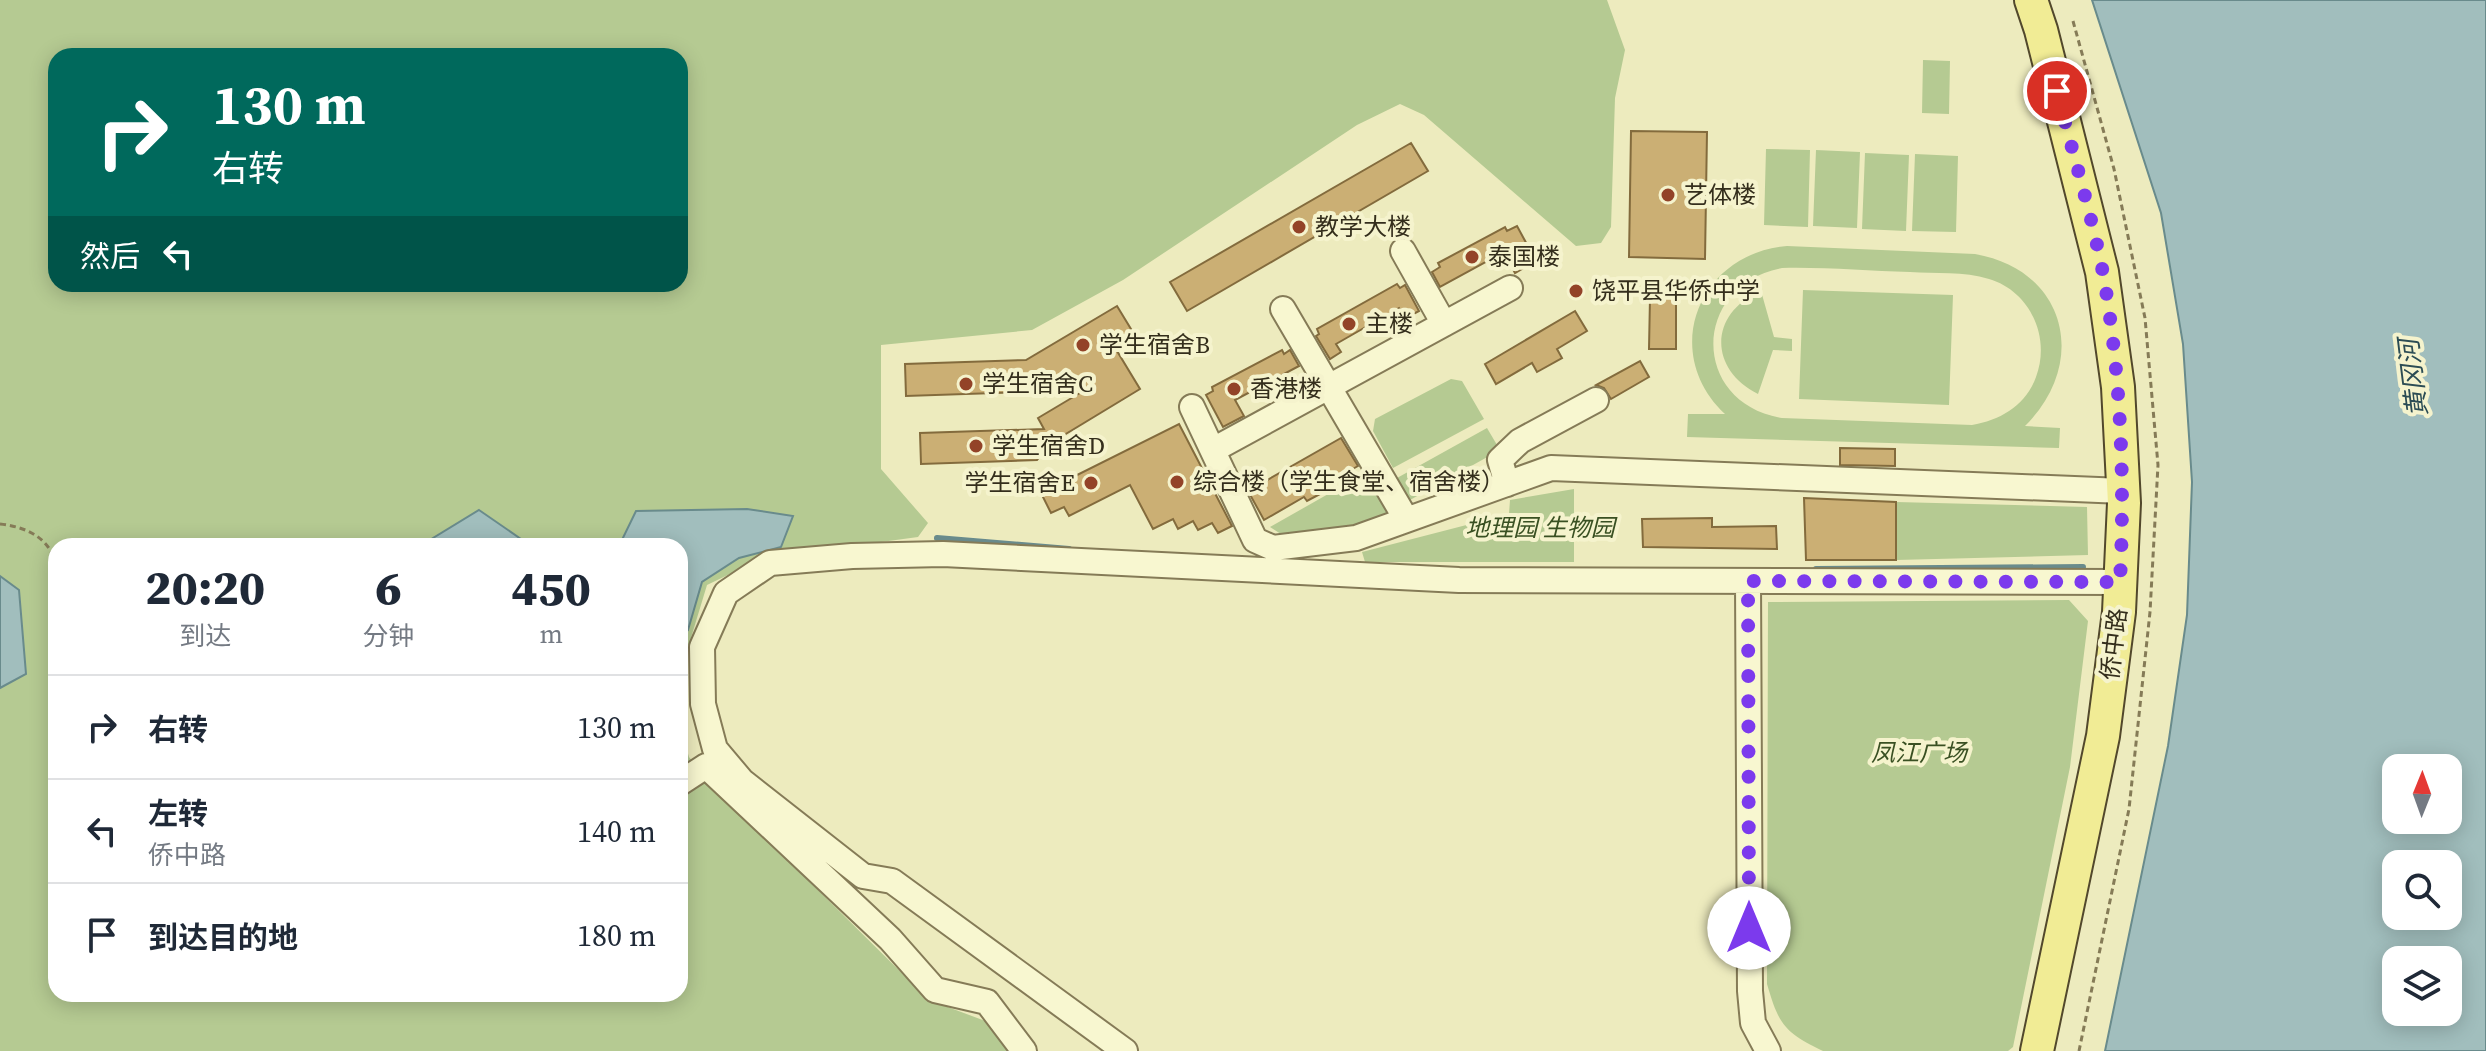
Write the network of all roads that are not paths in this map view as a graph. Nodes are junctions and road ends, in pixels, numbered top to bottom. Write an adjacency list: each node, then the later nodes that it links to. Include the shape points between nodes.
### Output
1 (2031, 0): 11 (main road, 侨中路, via 2102,272 2118,387)
2 (1403, 251): 5 (street)
3 (1510, 288): 5 (street)
4 (1283, 309): 6 (street)
5 (1444, 324): 6 (street)
6 (1328, 387): 9 (street); 12 (street)
7 (1596, 400): 10 (street, via 1520,441 1500,460)
8 (1192, 407): 9 (street)
9 (1213, 450): 12 (street, via 1255,540 1273,548 1356,538)
10 (1507, 484): 11 (street, via 1551,468); 12 (street)
11 (2123, 491): 14 (main road, 侨中路)
12 (1406, 519)
13 (1748, 581): 14 (street); 17 (street, via 1459,580 928,554 770,563 726,593 702,647 703,704 715,749 742,781 863,876 892,881); 18 (street, via 1750,991 1753,1023)
14 (2120, 582): 19 (main road, 侨中路, via 2103,736)
15 (688, 778): 16 (street, via 706,766 890,939 935,990 987,1002)
16 (1024, 1051)
17 (1125, 1051)
18 (1768, 1051)
19 (2037, 1051)

